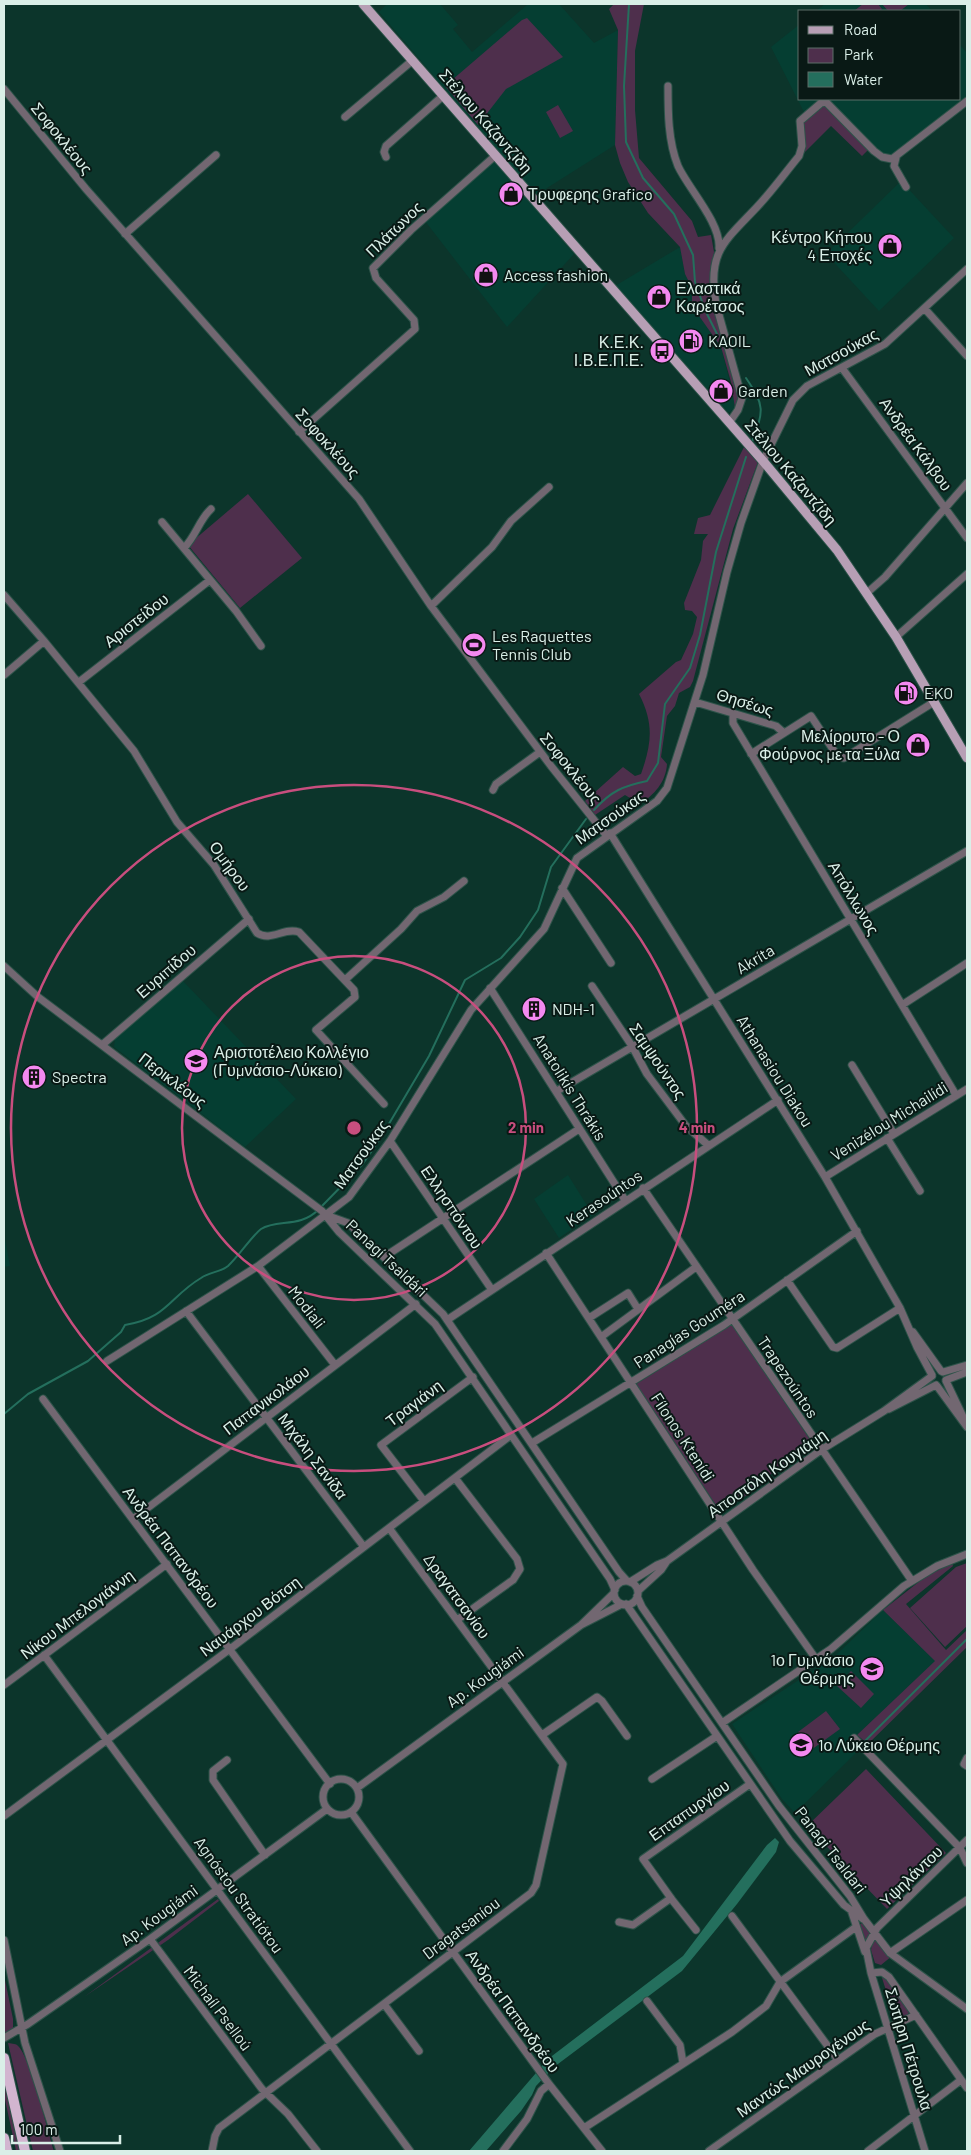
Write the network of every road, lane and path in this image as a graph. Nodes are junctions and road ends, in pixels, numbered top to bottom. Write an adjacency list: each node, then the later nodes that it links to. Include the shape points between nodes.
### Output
1 (363, 4): 2 (main road, Στέλιου Καζαντζίδη)
2 (413, 60): 5 (main road, Στέλιου Καζαντζίδη); 7 (street)
3 (668, 86): 14 (street, via 670,134 676,161 708,216 720,242)
4 (4, 89): 13 (street, Σοφοκλέους)
5 (444, 95): 8 (main road, Στέλιου Καζαντζίδη); 10 (street, via 386,146)
6 (967, 101): 11 (street)
7 (345, 117)
8 (496, 155): 19 (main road, Στέλιου Καζαντζίδη); 20 (street, Πλάτωνος, via 372,268 376,278 414,320 415,329)
9 (216, 156): 13 (street)
10 (386, 157)
11 (896, 158): 12 (street, via 894,166); 14 (street, via 887,158 874,151 824,102 800,122 802,146 799,156 727,236)
12 (906, 187)
13 (126, 234): 20 (street, Σοφοκλέους)
14 (719, 251): 19 (street, via 714,290 742,398)
15 (967, 269): 16 (street, Ματσούκας)
16 (926, 309): 17 (street); 18 (street, Ματσούκας, via 880,348)
17 (967, 356)
18 (842, 368): 21 (street, Ματσούκας, via 806,386 796,396); 24 (street, Ανδρέα Κάλβου)
19 (729, 423): 21 (main road, Στέλιου Καζαντζίδη)
20 (299, 432): 33 (street, Σοφοκλέους, via 366,508)
21 (763, 461): 31 (main road, Στέλιου Καζαντζίδη); 39 (street, Ματσούκας, via 734,546)
22 (967, 483): 24 (street)
23 (549, 487): 33 (street, via 511,521 492,547)
24 (945, 508): 27 (street, Ανδρέα Κάλβου); 31 (street)
25 (211, 509): 28 (street)
26 (162, 522): 28 (street)
27 (967, 538)
28 (184, 548): 30 (street)
29 (967, 574): 34 (street)
30 (210, 580): 36 (street); 38 (street, Αριστείδου)
31 (868, 592): 34 (main road, Στέλιου Καζαντζίδη)
32 (4, 595): 35 (street, Ομήρου)
33 (431, 606): 43 (street, Σοφοκλέους)
34 (896, 637): 40 (main road, Στέλιου Καζαντζίδη)
35 (44, 640): 37 (street); 38 (street, Ομήρου)
36 (261, 646)
37 (4, 675)
38 (78, 682): 51 (street, Ομήρου, via 143,763 180,826 214,865)
39 (695, 702): 41 (street, Θησέως); 47 (street, Ματσούκας, via 665,793)
40 (934, 702): 42 (street, via 842,759 813,716); 45 (main road, Στέλιου Καζαντζίδη)
41 (733, 714): 42 (street, Θησέως, via 776,726); 44 (street, Απόλλωνος, via 733,723)
42 (784, 733): 44 (street)
43 (540, 752): 46 (street, via 496,784); 47 (street, Σοφοκλέους)
44 (751, 754): 52 (street, Απόλλωνος)
45 (967, 758)
46 (493, 790)
47 (608, 834): 50 (street, Ματσούκας, via 576,858); 59 (street, Athanasiou Diakou)
48 (967, 851): 52 (street, Akríta)
49 (464, 881): 56 (street, via 444,897 416,911 402,929)
50 (562, 888): 53 (street); 58 (street, Ματσούκας, via 542,933)
51 (249, 919): 56 (street, Ομήρου, via 257,932 264,936 287,930 299,932); 61 (street, Ευριπίδου)
52 (850, 919): 59 (street, Akríta); 60 (street, Απόλλωνος)
53 (611, 963)
54 (967, 963): 60 (street)
55 (4, 966): 61 (street, Περικλέους, via 38,997)
56 (346, 979): 68 (street, Ομήρου, via 356,996 317,1031)
57 (592, 986): 62 (street, Σαμψούντος)
58 (490, 988): 65 (street, Anatolikís Thrákis); 71 (street, Ματσούκας, via 471,1010)
59 (715, 999): 62 (street, Akríta); 67 (street, Athanasiou Diakou)
60 (902, 1005): 66 (street, Απόλλωνος)
61 (102, 1044): 77 (street, Περικλέους)
62 (632, 1046): 65 (street, Akríta); 72 (street, Σαμψούντος, via 647,1074 686,1126)
63 (852, 1065): 70 (street)
64 (967, 1088): 66 (street, Venizélou Michailídi)
65 (557, 1091): 69 (street, Anatolikís Thrákis)
66 (956, 1095): 70 (street, Venizélou Michailídi)
67 (778, 1100): 72 (street, Kerasoúntos); 73 (street, Athanasiou Diakou)
68 (384, 1104)
69 (580, 1129): 76 (street, Anatolikís Thrákis); 78 (street)
70 (891, 1136): 73 (street, Venizélou Michailídi); 75 (street)
71 (390, 1141): 77 (street, Ματσούκας, via 349,1197); 78 (street, Ελλησπόντου)
72 (708, 1145): 74 (street, Kerasoúntos)
73 (825, 1177): 79 (street, Athanasiou Diakou)
74 (643, 1188): 76 (street, Kerasoúntos); 83 (street, Trapezoúntos)
75 (920, 1191)
76 (625, 1200): 80 (street, Kerasoúntos)
77 (324, 1213): 81 (street, Panagí Tsaldári, via 348,1224); 82 (street, Ματσούκας); 86 (street, Panagí Tsaldári, via 338,1232)
78 (443, 1218): 81 (street); 85 (street, Ελλησπόντου)
79 (857, 1231): 84 (street, Panagías Gouméra); 87 (street, Athanasiou Diakou)
80 (546, 1253): 85 (street, Kerasoúntos); 90 (street, Fílonos Ktenídi)
81 (384, 1257): 92 (street, Panagí Tsaldári)
82 (258, 1266): 89 (street, Ματσούκας); 97 (street, Modiali)
83 (696, 1266): 88 (street); 91 (street, Trapezoúntos)
84 (788, 1280): 87 (street, via 833,1347 837,1348); 91 (street, Panagías Gouméra)
85 (492, 1290): 92 (street, Kerasoúntos)
86 (416, 1304): 97 (street, Παπανικολάου); 101 (street, Panagí Tsaldári, via 435,1324)
87 (900, 1308): 93 (street, Athanasiou Diakou)
88 (638, 1309): 90 (street, via 628,1293); 94 (street)
89 (186, 1311): 95 (street, Ματσούκας); 107 (street, Μιχάλη Σανίδα)
90 (589, 1318): 94 (street, Fílonos Ktenídi)
91 (733, 1319): 103 (street, Panagías Gouméra); 111 (street, Trapezoúntos)
92 (448, 1320): 110 (street, Panagí Tsaldári)
93 (910, 1328): 98 (street, Athanasiou Diakou); 100 (street, Athanasiou Diakou)
94 (601, 1337): 103 (street, Fílonos Ktenídi)
95 (107, 1361)
96 (967, 1364): 98 (street)
97 (335, 1365): 107 (street, Παπανικολάου)
98 (942, 1372): 100 (street); 102 (street)
99 (967, 1372): 102 (street)
100 (932, 1375): 104 (street); 106 (street, Αποστόλη Κουγιάμη)
101 (473, 1377): 109 (street, Panagí Tsaldári); 113 (street, Τραγιάνη, via 381,1445)
102 (946, 1380): 104 (street); 108 (street)
103 (631, 1383): 110 (street, Panagías Gouméra); 115 (street, Fílonos Ktenídi)
104 (936, 1386): 106 (street, Αποστόλη Κουγιάμη); 108 (street)
105 (43, 1400): 114 (street, Ανδρέα Παπανδρέου)
106 (884, 1411): 111 (street, Αποστόλη Κουγιάμη)
107 (266, 1417): 114 (street, Παπανικολάου); 117 (street, Μιχάλη Σανίδα)
108 (967, 1427)
109 (512, 1435): 112 (street, Ναυάρχου Βότση); 123 (street, Panagí Tsaldári, via 610,1579)
110 (532, 1443): 121 (street, Panagí Tsaldári, via 619,1572)
111 (821, 1450): 115 (street, Αποστόλη Κουγιάμη); 122 (street, Trapezoúntos)
112 (455, 1478): 113 (street, Ναυάρχου Βότση); 126 (street, via 517,1560 520,1569 512,1580)
113 (424, 1501): 116 (street, Ναυάρχου Βότση)
114 (133, 1519): 120 (street, Ανδρέα Παπανδρέου)
115 (722, 1522): 119 (street, Αποστόλη Κουγιάμη); 130 (street, Fílonos Ktenídi)
116 (389, 1528): 117 (street, Ναυάρχου Βότση); 126 (street, Δραγατσανίου)
117 (364, 1547): 128 (street, Ναυάρχου Βότση)
118 (967, 1554): 122 (street)
119 (667, 1561): 121 (street); 124 (street)
120 (167, 1564): 128 (street, Ανδρέα Παπανδρέου); 129 (street, Νίκου Μπελογιάννη)
121 (629, 1581): 123 (street, via 619,1583); 124 (street)
122 (912, 1581): 130 (street, via 889,1596 835,1646)
123 (614, 1592): 125 (street, via 617,1600); 127 (street, Ap. Kougiámi)
124 (638, 1594): 125 (street, via 633,1602); 133 (street, Panagi Tsaldari, via 642,1607)
125 (624, 1604): 127 (street, Ap. Kougiámi); 136 (street, Panagi Tsaldari)
126 (458, 1620): 131 (street, Δραγατσανίου)
127 (581, 1625): 131 (street, Ap. Kougiámi)
128 (230, 1649): 138 (street, Ναυάρχου Βότση); 143 (street, Ανδρέα Παπανδρέου)
129 (44, 1655): 132 (street, Νίκου Μπελογιάννη); 138 (street, Agnóstou Stratiótou)
130 (816, 1659): 133 (street)
131 (503, 1681): 134 (street, Dragatsaníou); 145 (street, Ap. Kougiámi)
132 (4, 1685)
133 (722, 1723): 158 (street, Panagi Tsaldari, via 790,1822 850,1896)
134 (542, 1735): 135 (street, via 597,1697); 165 (street, Dragatsaníou, via 564,1767 535,1888)
135 (627, 1736)
136 (717, 1736): 142 (street); 144 (street, Panagi Tsaldari)
137 (854, 1738): 150 (street)
138 (106, 1739): 148 (street, Ναυάρχου Βότση); 153 (street, Agnóstou Stratiótou)
139 (967, 1758): 141 (street, via 964,1764)
140 (227, 1760): 151 (street, via 213,1771 213,1780)
141 (967, 1766)
142 (652, 1779)
143 (330, 1784): 145 (street, via 344,1780); 146 (street, via 322,1798)
144 (750, 1784): 154 (street, Επταπυργίου, via 644,1859); 156 (street, Panagi Tsaldari, via 790,1841)
145 (357, 1788): 147 (street, via 360,1799)
146 (327, 1810): 147 (street, via 340,1816); 151 (street, Ap. Kougiámi)
147 (351, 1812): 165 (street, Ανδρέα Παπανδρέου)
148 (4, 1816)
149 (967, 1840): 150 (street, Υψηλάντου)
150 (960, 1848): 152 (street); 162 (street, Υψηλάντου)
151 (266, 1855): 153 (street, Ap. Kougiámi)
152 (967, 1863)
153 (218, 1890): 163 (street, Ap. Kougiámi); 179 (street, Agnóstou Stratiótou)
154 (670, 1898): 159 (street, via 633,1925); 161 (street, Επταπυργίου)
155 (967, 1900): 166 (street)
156 (851, 1910): 158 (street, Panagi Tsaldari); 160 (street, Σωτήρη Πέτρουλα)
157 (732, 1916): 169 (street)
158 (864, 1920): 162 (street)
159 (619, 1922)
160 (856, 1927): 167 (street, Σωτήρη Πέτρουλα); 169 (street)
161 (696, 1930)
162 (874, 1932): 166 (street); 167 (street)
163 (150, 1939): 175 (street, Ap. Kougiámi); 187 (street, Michaíl Pselloú)
164 (4, 1940): 174 (street)
165 (453, 1952): 171 (street, Dragatsaníou); 185 (street, Ανδρέα Παπανδρέου)
166 (890, 1953): 172 (street)
167 (866, 1954): 168 (street, Σωτήρη Πέτρουλα)
168 (871, 1973): 173 (street, via 884,1973); 176 (street, Σωτήρη Πέτρουλα)
169 (780, 1982): 182 (street); 183 (street, via 766,2006)
170 (647, 2001): 183 (street, via 680,2045)
171 (384, 2004): 179 (street, Dragatsaníou); 180 (street)
172 (967, 2009)
173 (916, 2015): 176 (street, Μαντώς Μαυρογένους); 184 (street)
174 (20, 2016): 175 (street); 177 (street)
175 (36, 2018): 177 (street, Ap. Kougiámi)
176 (888, 2027): 182 (street, Μαντώς Μαυρογένους); 188 (street, Σωτήρη Πέτρουλα)
177 (21, 2028): 178 (street, Ap. Kougiámi); 193 (street)
178 (4, 2038)
179 (332, 2044): 187 (street, Dragatsaníou); 196 (street, Agnóstou Stratiótou)
180 (419, 2051)
181 (4, 2058): 192 (highway)
182 (838, 2060): 199 (street, Μαντώς Μαυρογένους)
183 (683, 2064): 189 (street)
184 (962, 2080): 186 (street); 188 (street)
185 (549, 2084): 189 (street, Ανδρέα Παπανδρέου); 197 (street, via 541,2091 527,2119)
186 (967, 2086)
187 (265, 2093): 194 (street, Dragatsaníou, via 218,2130); 195 (street, Michaíl Pselloú, via 288,2114)
188 (915, 2116): 200 (street); 201 (street, Σωτήρη Πέτρουλα)
189 (584, 2128): 198 (street, Ανδρέα Παπανδρέου)
190 (4, 2138): 191 (highway)
191 (7, 2151)
192 (25, 2151)
193 (60, 2151)
194 (212, 2151)
195 (317, 2151)
196 (410, 2151)
197 (502, 2151)
198 (602, 2151)
199 (710, 2151)
200 (868, 2151)
201 (925, 2151)

